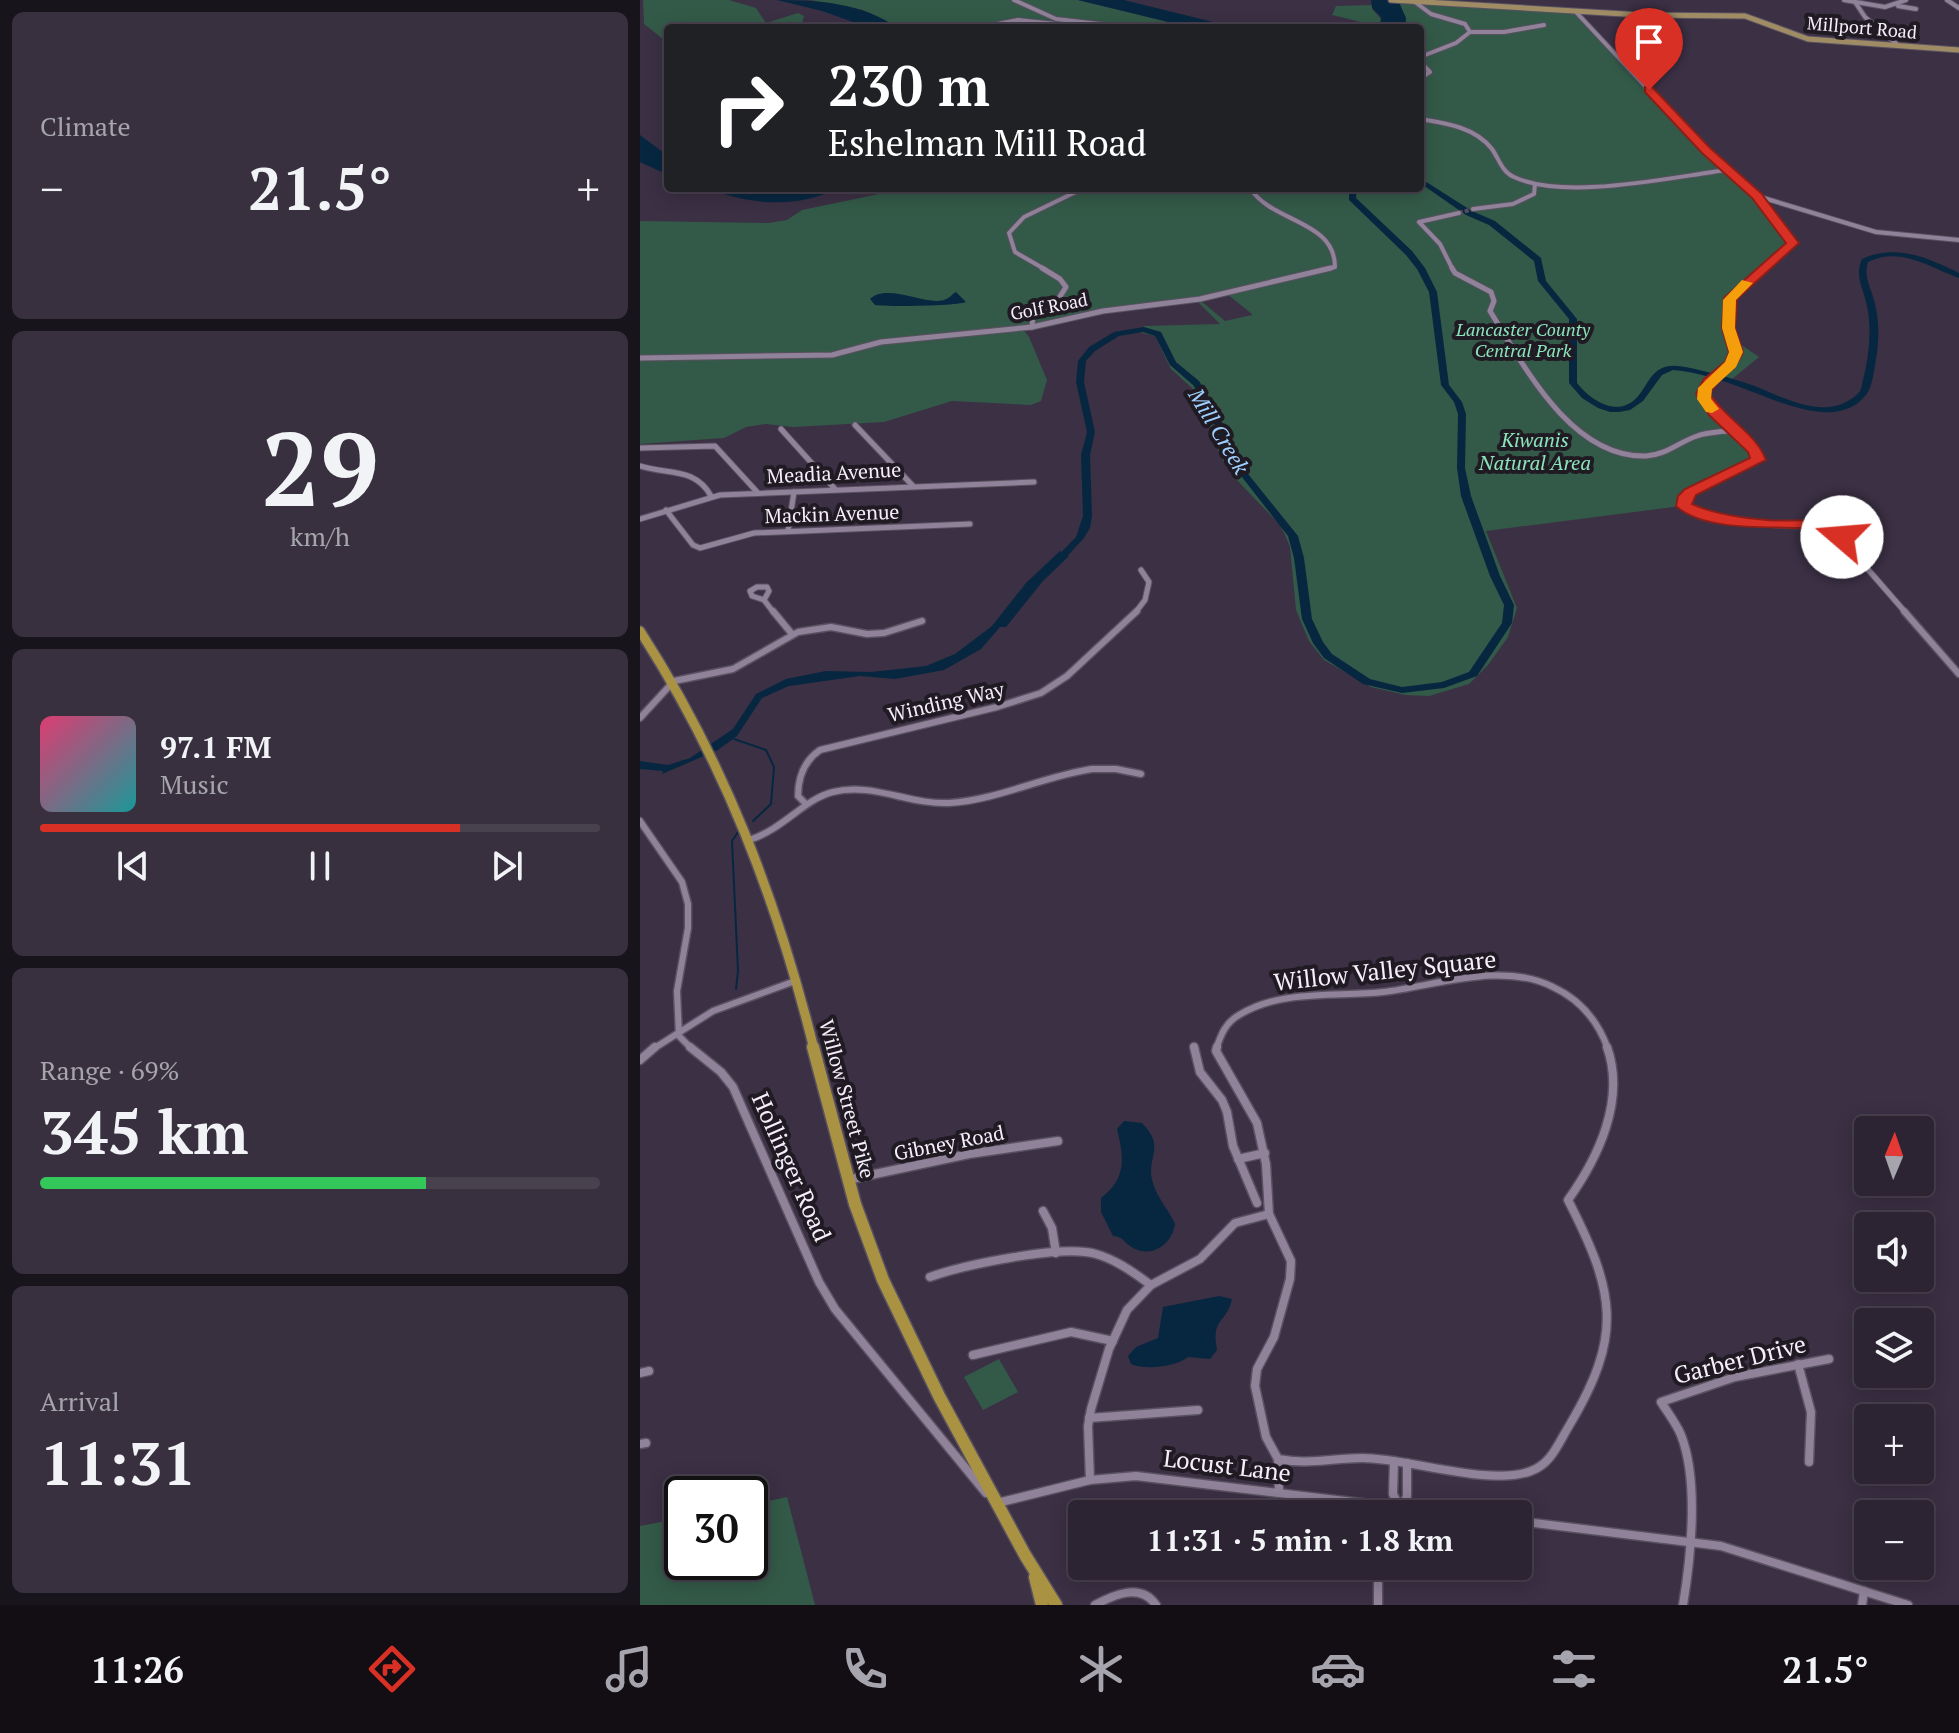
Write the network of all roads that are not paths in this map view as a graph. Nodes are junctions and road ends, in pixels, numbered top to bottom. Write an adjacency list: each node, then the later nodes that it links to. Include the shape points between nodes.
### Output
1 (1014, 0): 18 (street, via 1054,17)
2 (1391, 0): 6 (main road, Millport Road)
3 (1844, 0): 8 (street)
4 (1906, 0): 12 (street)
5 (1947, 0): 13 (street)
6 (1406, 1): 9 (main road, Millport Road)
7 (1426, 1): 9 (main road, Millport Road); 10 (main road, Millport Road)
8 (1856, 1): 12 (street); 21 (street, via 1854,8)
9 (1415, 2): 20 (street, via 1419,9 1465,24)
10 (1442, 2): 11 (main road, Millport Road)
11 (1473, 3): 15 (main road, Millport Road)
12 (1898, 6): 14 (street)
13 (1959, 8)
14 (1916, 9)
15 (1575, 11): 21 (main road, Millport Road, via 1745,16 1800,37); 25 (street)
16 (998, 24): 17 (street)
17 (1056, 24)
18 (1104, 24)
19 (1544, 25): 20 (street)
20 (1470, 32): 23 (street)
21 (1899, 46): 22 (main road, Millport Road)
22 (1959, 50)
23 (1424, 58)
24 (1424, 120): 26 (street, via 1475,136 1493,150 1506,172)
25 (1727, 170): 26 (street, via 1570,187); 29 (street)
26 (1535, 184): 30 (street, via 1534,194 1524,201)
27 (1078, 192): 33 (street, via 1027,214 1009,233 1015,252 1058,276 1066,287 1062,296 1033,314)
28 (1252, 192): 33 (street, Golf Road, via 1270,211 1324,235 1334,247 1335,267 1200,299 1103,311)
29 (1757, 196): 32 (street, via 1884,233); 37 (street, via 1793,245 1731,298 1728,328 1736,352 1732,364 1709,382 1704,399)
30 (1473, 209)
31 (1459, 213): 37 (street, via 1419,222 1444,250 1455,273 1491,292 1490,311 1540,393 1595,443 1647,456 1697,436)
32 (1959, 240)
33 (1032, 327): 34 (street, Golf Road, via 881,342 828,356)
34 (640, 358)
35 (855, 425): 41 (street)
36 (781, 429): 42 (street)
37 (1734, 430): 55 (street, via 1758,460 1690,492 1684,506 1703,515 1768,525 1831,527)
38 (640, 448): 44 (street, via 715,446)
39 (640, 466): 45 (street, via 694,475)
40 (1034, 482): 41 (street, Meadia Avenue)
41 (913, 486): 42 (street, Meadia Avenue)
42 (835, 489): 43 (street, Meadia Avenue)
43 (794, 492): 44 (street, Meadia Avenue); 49 (street)
44 (758, 493): 45 (street, Meadia Avenue)
45 (711, 496): 46 (street, Meadia Avenue)
46 (666, 510): 47 (street, Meadia Avenue); 49 (street, Mackin Avenue, via 697,548 742,534)
47 (640, 519)
48 (970, 524): 49 (street, Mackin Avenue)
49 (788, 531)
50 (1141, 570): 59 (street, Winding Way, via 1149,582 1142,605 1056,685 1018,702 820,750 808,760 799,783 798,796)
51 (764, 600): 54 (street)
52 (922, 621): 54 (street, via 876,634 831,627)
53 (640, 631): 56 (highway, Willow Street Pike)
54 (792, 634): 56 (street, via 733,669)
55 (1959, 674)
56 (674, 681): 57 (street); 61 (highway, Willow Street Pike, via 706,736)
57 (640, 718)
58 (1141, 774): 59 (street, via 1069,771 957,802 855,789)
59 (806, 804): 61 (street, via 777,830)
60 (640, 821): 63 (street, via 682,882 688,904 677,991)
61 (749, 840): 62 (highway, Willow Street Pike)
62 (795, 981): 63 (street, via 726,1004); 69 (highway, Willow Street Pike)
63 (679, 1027): 65 (street); 91 (street, Hollinger Road, via 684,1043 716,1065 733,1087 835,1309)
64 (1194, 1046): 68 (street, via 1200,1072 1227,1112)
65 (640, 1060)
66 (1058, 1141): 69 (street, Gibney Road)
67 (1265, 1153): 68 (street); 72 (street, Willow Valley Square); 85 (street, Willow Valley Square, via 1253,1113 1216,1051 1226,1024 1255,1007 1451,980 1510,978 1557,988 1584,1008 1602,1033 1613,1081 1607,1131 1599,1154 1568,1200 1594,1250 1608,1302 1609,1331 1598,1370 1548,1460 1526,1474 1504,1476)
68 (1238, 1159): 70 (street)
69 (847, 1180): 91 (highway, Willow Street Pike, via 900,1317)
70 (1257, 1203)
71 (1043, 1211): 73 (street)
72 (1269, 1214): 75 (street, via 1235,1223 1200,1259); 82 (street, Willow Valley Square, via 1291,1261 1290,1279 1255,1386 1266,1437)
73 (1056, 1253): 74 (street, via 958,1267); 75 (street, via 1092,1252)
74 (930, 1277)
75 (1151, 1285): 76 (street, via 1127,1310)
76 (1113, 1341): 77 (street, via 1071,1332); 81 (street)
77 (973, 1355)
78 (1829, 1359): 79 (street, Garber Drive)
79 (1798, 1364): 84 (street, via 1813,1404); 93 (street, Garber Drive, via 1735,1377 1661,1402 1681,1434 1689,1470)
80 (1198, 1410): 81 (street)
81 (1089, 1418): 86 (street)
82 (1278, 1459): 83 (street, Willow Valley Square, via 1304,1464 1363,1458); 87 (street)
83 (1394, 1461): 85 (street, Willow Valley Square); 89 (street)
84 (1809, 1462)
85 (1407, 1463): 90 (street)
86 (1090, 1480): 87 (street, Locust Lane, via 1151,1477); 91 (street, Locust Lane)
87 (1279, 1493): 88 (street, Locust Lane)
88 (1326, 1500)
89 (1395, 1500)
90 (1405, 1500)
91 (998, 1505): 94 (highway, Willow Street Pike)
92 (1532, 1523): 93 (street)
93 (1687, 1542): 96 (street, via 1739,1550); 102 (street)
94 (1033, 1572): 97 (highway, Willow Street Pike); 98 (highway, Willow Street Pike)
95 (1378, 1580): 101 (street)
96 (1864, 1591): 103 (street); 104 (street)
97 (1042, 1605)
98 (1056, 1605)
99 (1095, 1605): 100 (street, via 1138,1591)
100 (1156, 1605)
101 (1378, 1605)
102 (1683, 1605)
103 (1862, 1605)
104 (1908, 1605)

